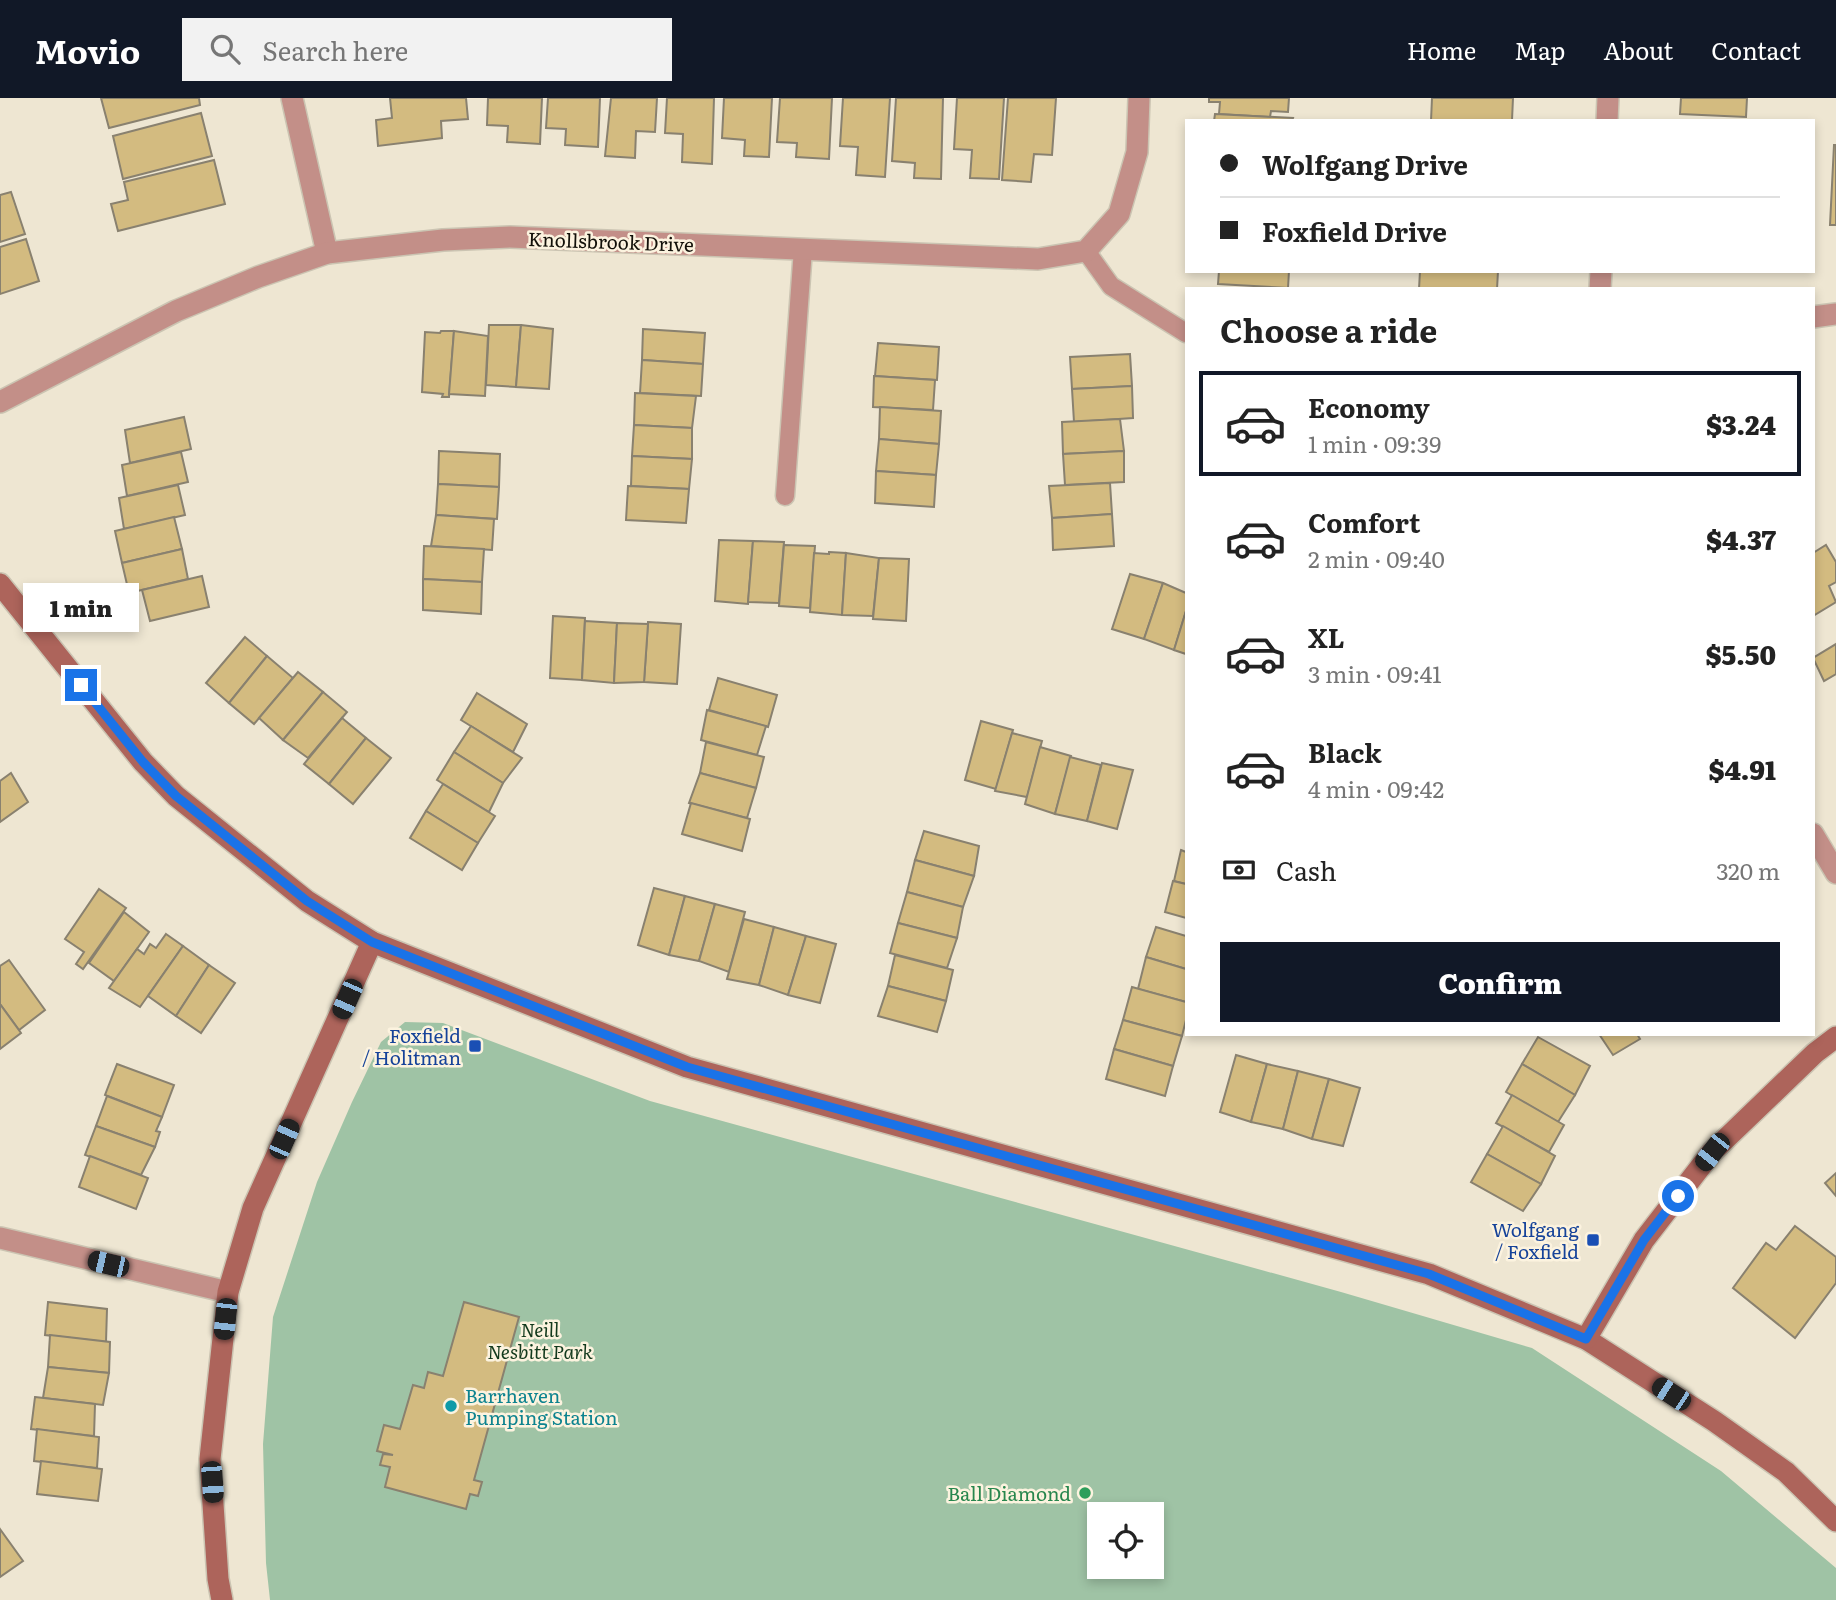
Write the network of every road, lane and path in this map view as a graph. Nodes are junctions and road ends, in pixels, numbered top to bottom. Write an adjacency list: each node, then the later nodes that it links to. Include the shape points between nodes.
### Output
1 (292, 98): 7 (street)
2 (1139, 98): 6 (street, via 1137,152 1119,214)
3 (1608, 98): 4 (street)
4 (1607, 119)
5 (803, 249): 6 (street, Knollsbrook Drive, via 1038,259); 7 (street, Knollsbrook Drive, via 510,237); 12 (lane)
6 (1086, 251): 10 (lane, via 1111,286)
7 (327, 253): 11 (street, Knollsbrook Drive, via 176,311)
8 (1836, 314): 9 (street)
9 (1815, 317)
10 (1185, 332)
11 (0, 402)
12 (785, 496)
13 (0, 584): 16 (street, via 143,762 176,796 307,901)
14 (1815, 837): 15 (street)
15 (1836, 873)
16 (372, 942): 19 (street, via 253,1209); 20 (street, via 687,1067 1429,1274)
17 (1836, 1037): 20 (street, via 1712,1152 1644,1240)
18 (0, 1238): 19 (street)
19 (228, 1292): 22 (street, via 210,1459)
20 (1586, 1339): 21 (street, via 1786,1472)
21 (1836, 1521)
22 (222, 1600)

